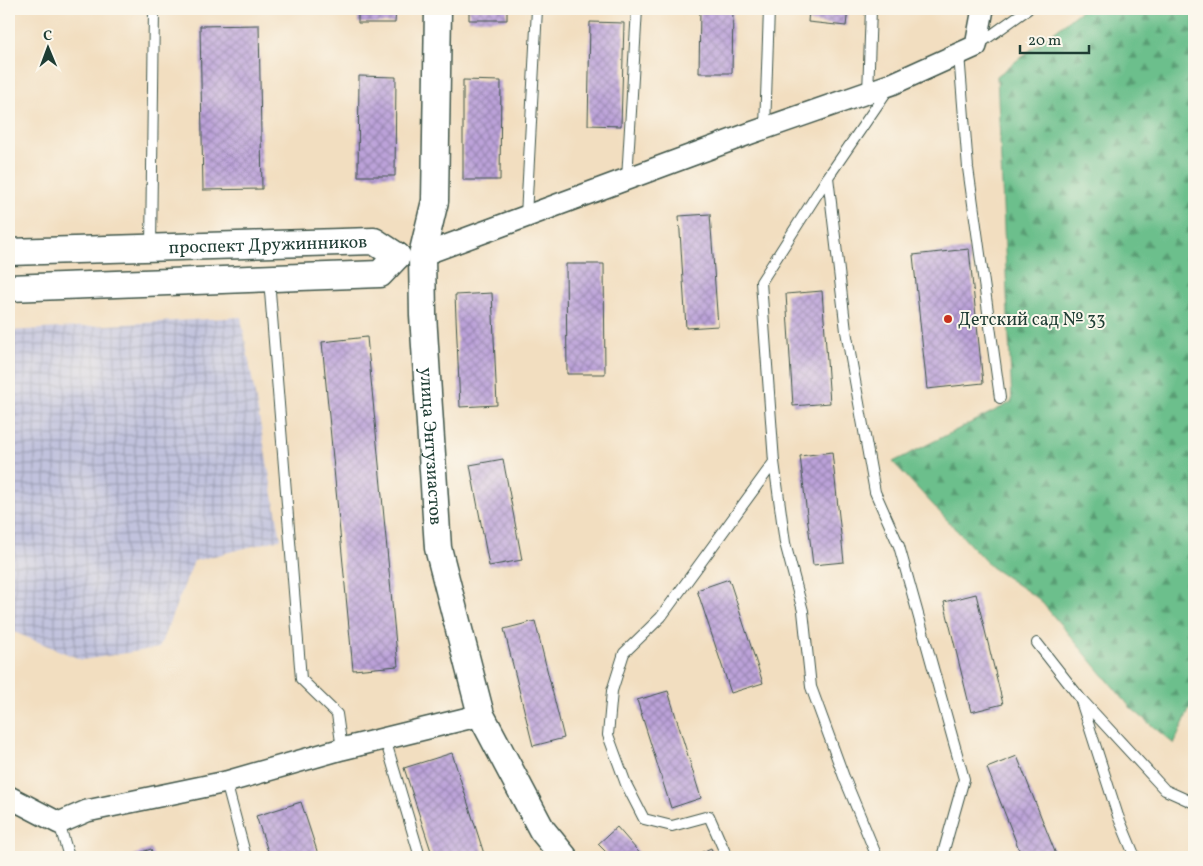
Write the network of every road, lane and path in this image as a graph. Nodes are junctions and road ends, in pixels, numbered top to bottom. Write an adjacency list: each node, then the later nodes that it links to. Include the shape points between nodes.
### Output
1 (154, 9): 16 (lane)
2 (438, 9): 18 (street, улица Энтузиастов, via 435,201)
3 (537, 9): 15 (lane)
4 (637, 9): 14 (lane)
5 (769, 9): 12 (lane)
6 (871, 9): 11 (lane)
7 (984, 9): 9 (street)
8 (1028, 9): 9 (lane)
9 (967, 50): 10 (street); 21 (lane, via 968,168)
10 (892, 84): 11 (street); 13 (lane)
11 (868, 93): 12 (street)
12 (765, 128): 14 (street)
13 (828, 177): 22 (lane, via 761,282); 38 (lane, via 846,331 875,492 899,546 964,779)
14 (627, 179): 15 (street)
15 (526, 216): 18 (street)
16 (152, 248): 17 (street, проспект Дружинников); 18 (street, проспект Дружинников, via 374,241)
17 (9, 252)
18 (409, 255): 19 (street, проспект Дружинников, via 380,274); 25 (street, улица Энтузиастов, via 424,325 438,548)
19 (269, 278): 20 (street, проспект Дружинников); 27 (lane, via 301,679 337,714)
20 (9, 288)
21 (1000, 398)
22 (774, 462): 36 (lane, via 661,617 624,653 612,691 608,735 626,784 644,819 672,826 709,816); 37 (lane, via 785,543 803,611 811,686)
23 (1037, 643): 24 (lane)
24 (1080, 698): 30 (lane, via 1165,790); 39 (lane, via 1118,816)
25 (481, 715): 26 (street); 35 (street, улица Энтузиастов, via 542,830)
26 (384, 739): 27 (street); 34 (lane)
27 (342, 749): 28 (street)
28 (226, 782): 31 (street, via 87,811); 33 (lane)
29 (9, 797): 31 (street)
30 (1194, 803)
31 (59, 823): 32 (lane)
32 (70, 857)
33 (246, 857)
34 (420, 857)
35 (564, 857)
36 (727, 857)
37 (877, 857)
38 (942, 857)
39 (1135, 857)

